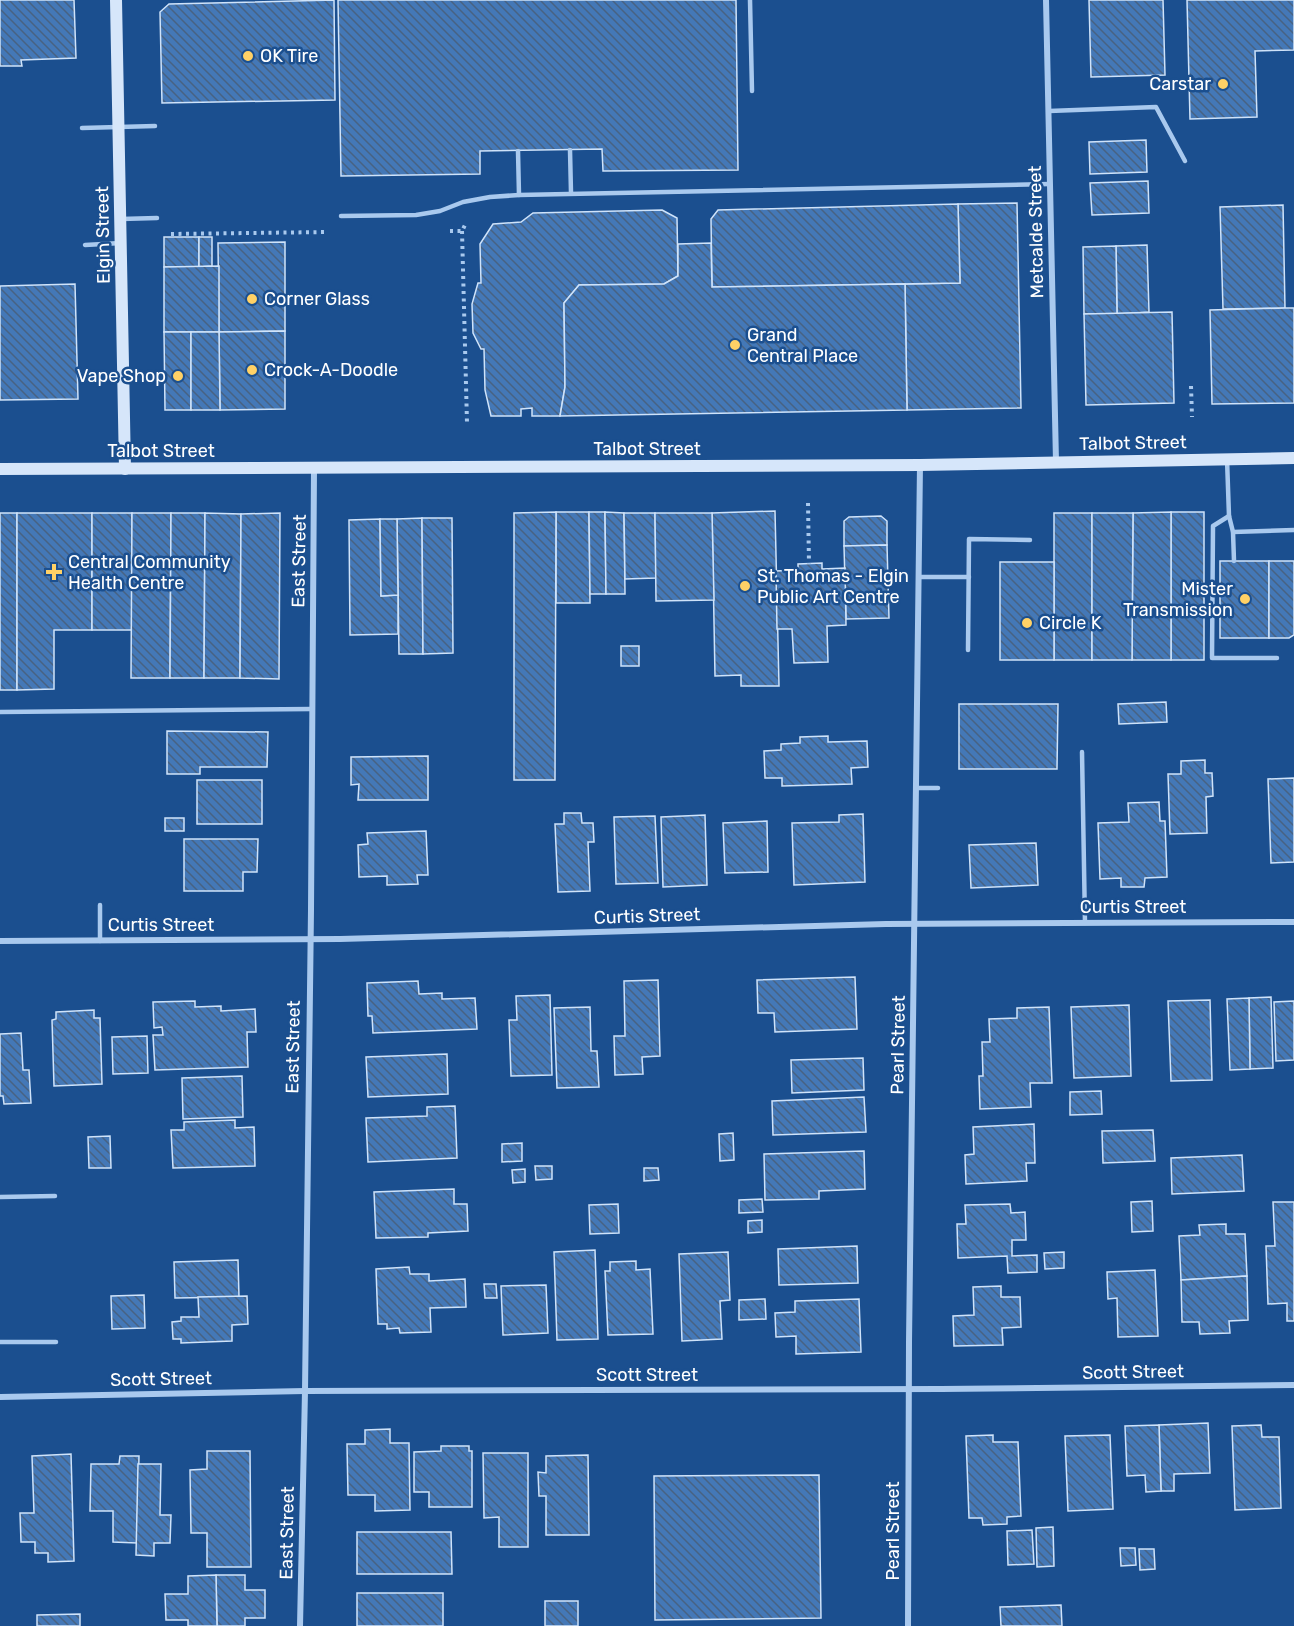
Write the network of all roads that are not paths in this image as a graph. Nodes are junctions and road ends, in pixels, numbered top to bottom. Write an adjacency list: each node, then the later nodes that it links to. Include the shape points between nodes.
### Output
1 (117, 0): 7 (main road, Elgin Street)
2 (750, 0): 4 (lane)
3 (1046, 0): 5 (street, Metcalde Street)
4 (752, 91)
5 (1049, 111): 11 (lane, via 1156,108); 12 (street, Metcalde Street)
6 (155, 126): 7 (lane)
7 (119, 127): 8 (lane); 17 (main road, Elgin Street)
8 (82, 128)
9 (570, 150): 13 (lane)
10 (518, 151): 14 (lane)
11 (1185, 161)
12 (1050, 184): 13 (lane); 22 (street, Metcalde Street)
13 (571, 194): 14 (lane)
14 (519, 195): 15 (lane, via 463,202 416,215)
15 (341, 216)
16 (157, 218): 17 (lane)
17 (120, 219): 18 (main road, Elgin Street)
18 (121, 243): 19 (lane); 25 (main road, Elgin Street)
19 (85, 245)
20 (1294, 458): 21 (main road, Talbot Street)
21 (1227, 459): 22 (main road, Talbot Street); 27 (lane)
22 (1056, 462): 23 (main road, Talbot Street)
23 (920, 465): 26 (main road, Talbot Street); 32 (street, Pearl Street)
24 (0, 469): 25 (main road, Talbot Street)
25 (125, 469): 26 (main road, Talbot Street)
26 (314, 469): 36 (street, East Street)
27 (1228, 516): 29 (lane); 35 (lane, via 1214,526 1212,658)
28 (1294, 530): 29 (lane)
29 (1233, 532): 31 (lane)
30 (1030, 540): 33 (lane, via 969,539)
31 (1234, 561)
32 (919, 577): 33 (lane); 39 (street, Pearl Street)
33 (969, 577): 34 (lane)
34 (968, 650)
35 (1277, 658)
36 (312, 709): 37 (lane); 45 (street, East Street)
37 (0, 712)
38 (1082, 752): 42 (lane)
39 (916, 788): 40 (lane); 44 (street, Pearl Street)
40 (938, 788)
41 (100, 905): 47 (lane)
42 (1085, 922): 43 (street, Curtis Street); 44 (street, Curtis Street)
43 (1294, 922)
44 (914, 924): 45 (street, Curtis Street); 53 (street, Pearl Street)
45 (310, 940): 47 (street, Curtis Street); 54 (street, East Street)
46 (0, 941): 47 (street, Curtis Street)
47 (100, 941)
48 (55, 1196): 49 (lane)
49 (0, 1197)
50 (0, 1342): 51 (lane)
51 (56, 1342)
52 (1294, 1385): 53 (street, Scott Street)
53 (909, 1389): 54 (street, Scott Street); 57 (street, Pearl Street)
54 (305, 1390): 55 (street, Scott Street); 56 (street, East Street)
55 (0, 1397)
56 (300, 1626)
57 (908, 1626)

